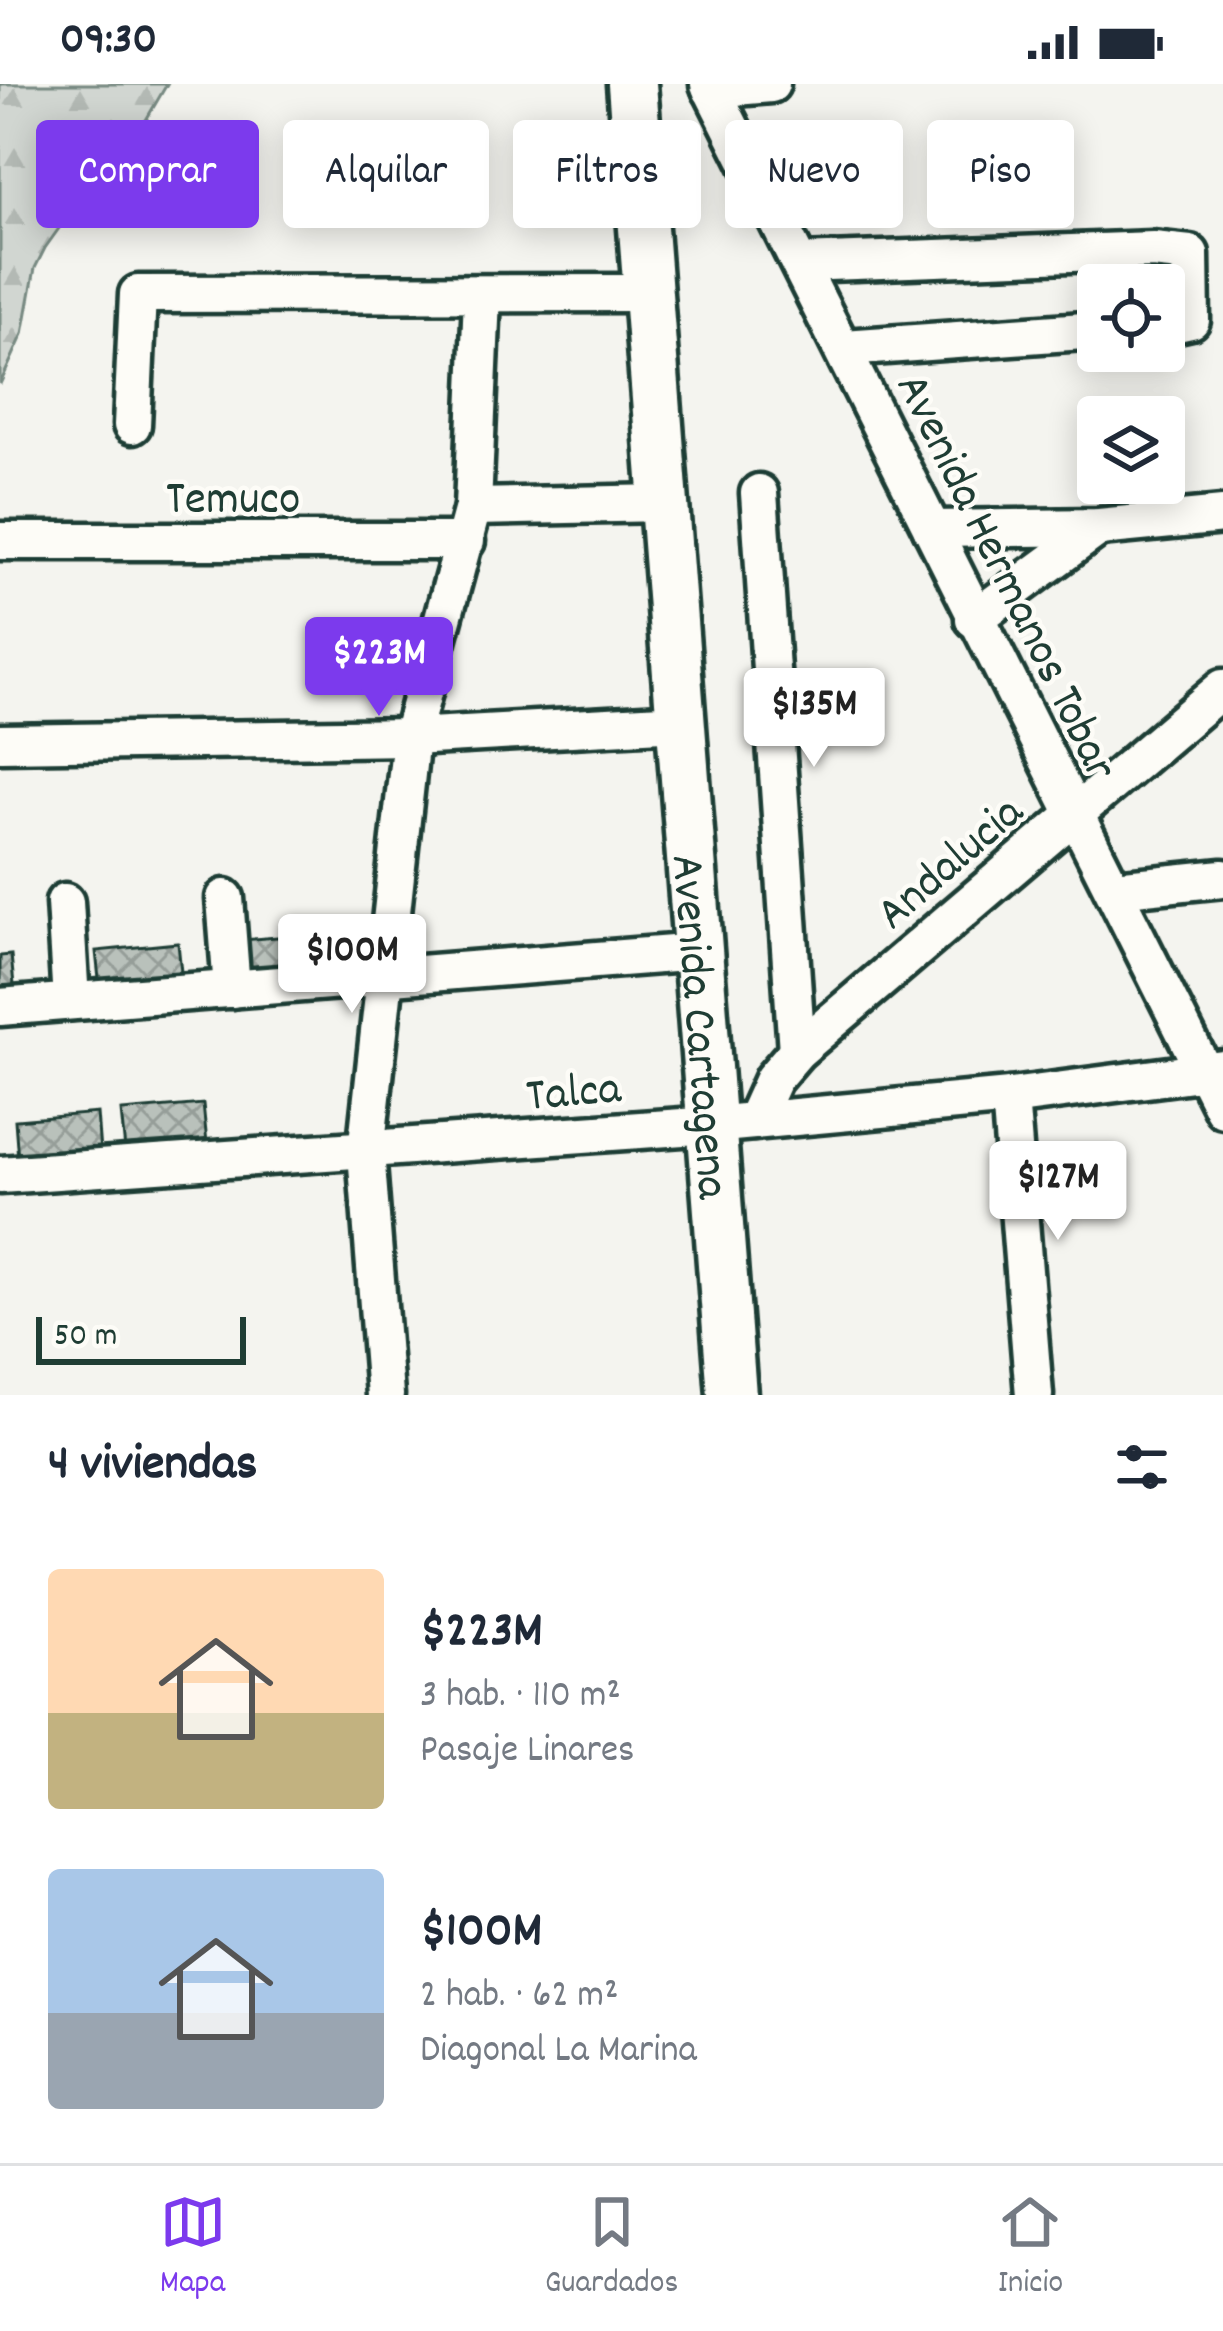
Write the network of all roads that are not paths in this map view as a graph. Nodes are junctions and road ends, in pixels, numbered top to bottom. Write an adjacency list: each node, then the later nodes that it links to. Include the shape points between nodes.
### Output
1 (632, 84): 5 (main road, Avenida Cartagena)
2 (771, 84): 3 (street)
3 (710, 86): 4 (street, Avenida Hermanos Tobar)
4 (801, 263): 7 (street, via 1190,254); 9 (street, Avenida Hermanos Tobar)
5 (648, 293): 6 (street); 12 (main road, Avenida Cartagena)
6 (482, 297): 10 (street, via 138,294); 14 (street)
7 (1185, 321)
8 (1077, 331): 9 (street)
9 (844, 348): 16 (street, Avenida Hermanos Tobar)
10 (131, 425)
11 (758, 493): 33 (street)
12 (663, 503): 14 (street, Temuco); 20 (main road, Avenida Cartagena)
13 (1223, 515): 15 (street)
14 (470, 524): 17 (street, Temuco); 21 (street)
15 (1100, 526): 16 (street); 18 (street)
16 (932, 529): 18 (street, Avenida Hermanos Tobar)
17 (0, 541)
18 (974, 619): 23 (street, Avenida Hermanos Tobar)
19 (1223, 688): 23 (street, Andalucia)
20 (680, 722): 21 (street); 28 (main road, Avenida Cartagena)
21 (411, 737): 22 (street); 29 (street)
22 (0, 742)
23 (1075, 814): 25 (street, Avenida Hermanos Tobar); 33 (street, Andalucia)
24 (1223, 878): 25 (street)
25 (1115, 889): 34 (street, Avenida Hermanos Tobar)
26 (225, 898): 30 (street)
27 (64, 902): 31 (street)
28 (698, 952): 29 (street); 37 (main road, Avenida Cartagena)
29 (384, 978): 30 (street); 38 (street)
30 (232, 989): 31 (street)
31 (71, 1001): 32 (street)
32 (0, 1007)
33 (797, 1051): 37 (street, Andalucia)
34 (1213, 1070): 35 (street, Talca); 36 (street, Avenida Hermanos Tobar)
35 (1010, 1097): 37 (street, Talca); 42 (street)
36 (1223, 1109)
37 (733, 1123): 38 (street, Talca); 41 (main road, Avenida Cartagena)
38 (365, 1152): 39 (street, Talca); 40 (street)
39 (0, 1175)
40 (386, 1395)
41 (732, 1395)
42 (1034, 1395)

